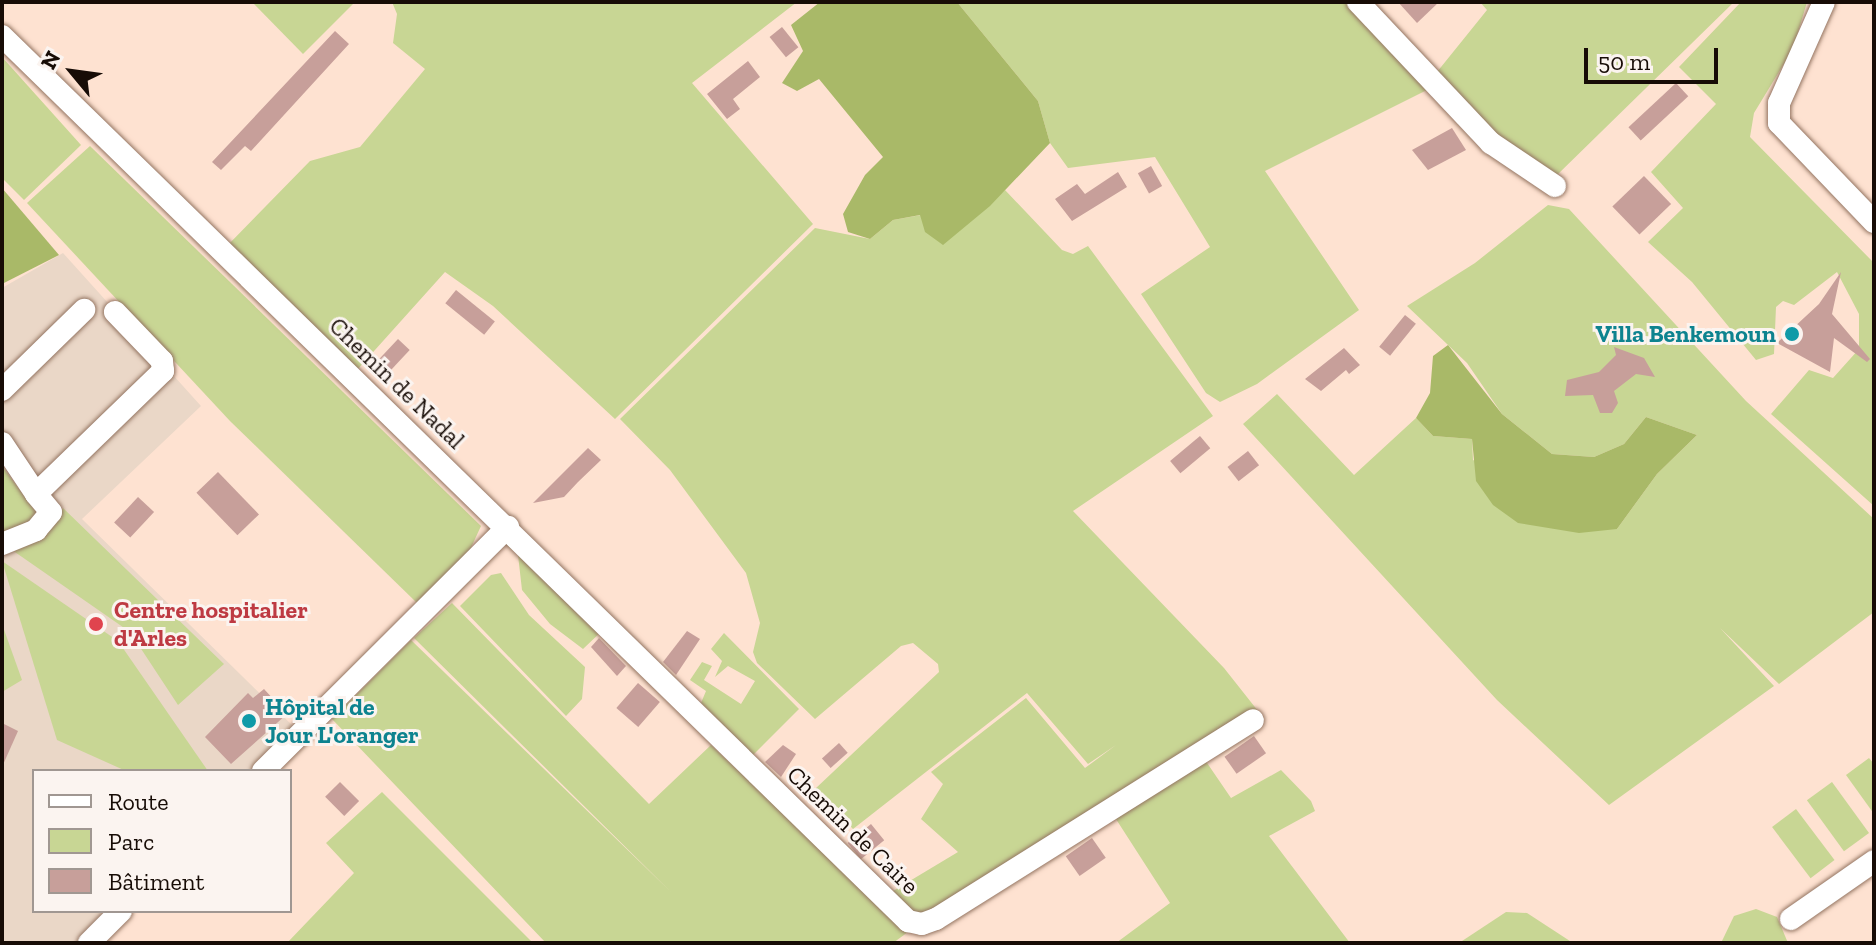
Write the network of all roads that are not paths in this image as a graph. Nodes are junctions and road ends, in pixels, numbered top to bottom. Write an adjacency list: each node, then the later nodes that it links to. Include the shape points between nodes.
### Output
1 (1358, 2): 4 (street, via 1491,143)
2 (1824, 2): 5 (street, via 1779,103 1779,123)
3 (2, 36): 11 (street, Chemin de Nadal)
4 (1555, 186)
5 (1874, 222)
6 (84, 310): 8 (street)
7 (115, 312): 10 (street, via 162,361 163,371)
8 (2, 390)
9 (2, 443): 10 (street)
10 (36, 494): 12 (street, via 51,512 36,530)
11 (508, 527): 13 (street, Chemin de Caire, via 908,921 936,919); 14 (street)
12 (2, 544)
13 (1253, 720)
14 (265, 769)
15 (1874, 861): 17 (street)
16 (119, 913): 18 (street)
17 (1791, 919)
18 (89, 943)

